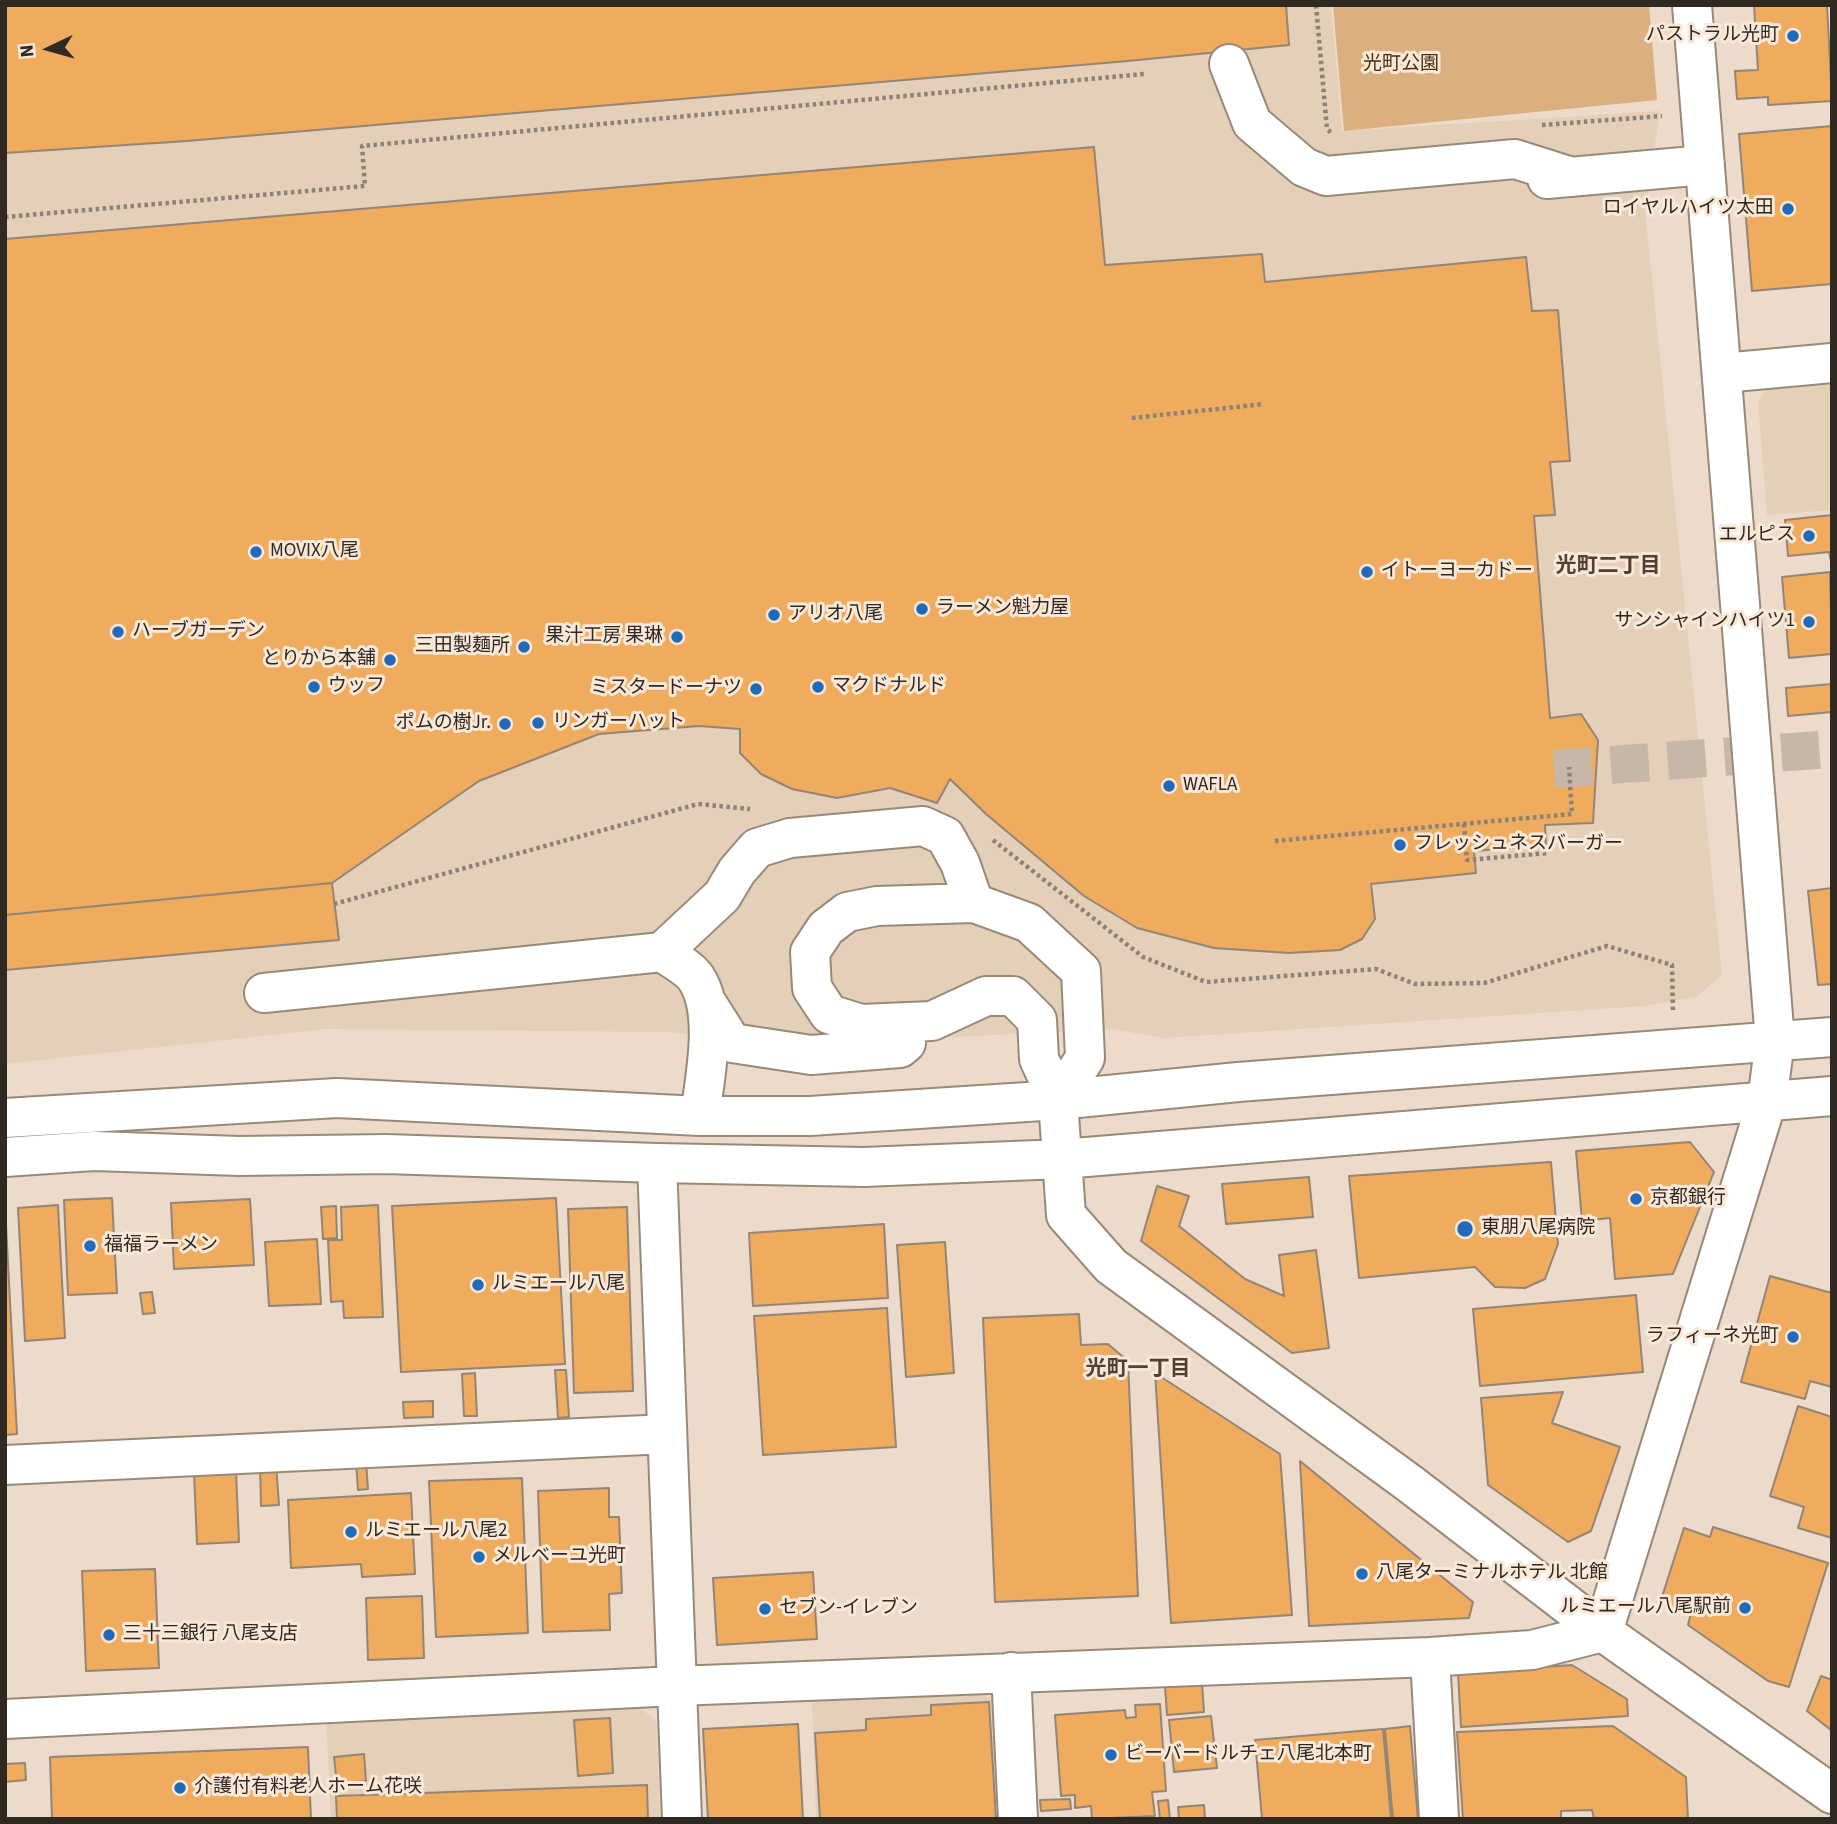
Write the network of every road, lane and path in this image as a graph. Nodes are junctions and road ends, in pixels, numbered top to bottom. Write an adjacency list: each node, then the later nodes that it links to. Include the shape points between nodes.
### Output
1 (1317, 5): 7 (path, via 1327,129)
2 (1692, 5): 8 (street)
3 (1229, 64): 9 (street, via 1252,123 1304,167 1326,176 1515,159)
4 (1144, 75): 11 (path, via 362,146 365,186)
5 (1670, 115): 6 (path)
6 (1534, 126)
7 (1342, 141)
8 (1705, 165): 9 (street); 13 (street)
9 (1572, 177): 10 (street)
10 (1478, 186)
11 (5, 217)
12 (1832, 363): 13 (street)
13 (1723, 373): 26 (street)
14 (1264, 404): 15 (path)
15 (1132, 418)
16 (1569, 767): 17 (path, via 1572,814)
17 (1464, 824): 18 (path); 19 (path, via 1467,860)
18 (1276, 841)
19 (1548, 853)
20 (974, 902): 21 (street, via 945,836 923,826 790,838 757,848 722,896); 24 (street, via 877,906 847,912 825,928 810,951 812,988 829,1014 861,1024); 28 (street, via 1029,923 1081,971 1085,1058)
21 (662, 952): 22 (street); 23 (street, via 695,976)
22 (264, 993)
23 (708, 1005): 24 (street, via 733,1042 811,1055 900,1048); 30 (street)
24 (932, 1021): 28 (street, via 985,996 1013,996 1037,1020 1039,1059)
25 (1832, 1037): 26 (street)
26 (1775, 1041): 28 (street); 29 (street)
27 (1832, 1096): 29 (street)
28 (1058, 1100): 30 (street, via 810,1116); 33 (street)
29 (1767, 1101): 33 (street); 37 (street)
30 (700, 1116): 31 (street, via 337,1098)
31 (5, 1118)
32 (5, 1157): 34 (street, via 94,1151)
33 (1062, 1159): 34 (street, via 864,1167); 37 (street, via 1066,1215 1111,1266 1409,1483)
34 (657, 1163): 35 (street)
35 (667, 1434): 36 (street); 40 (street)
36 (5, 1465)
37 (1603, 1632): 38 (street, via 1532,1650); 42 (street)
38 (1430, 1657): 39 (street); 45 (street)
39 (1011, 1672): 40 (street); 44 (street)
40 (676, 1686): 41 (street); 43 (street)
41 (5, 1719)
42 (1832, 1794)
43 (682, 1819)
44 (1018, 1819)
45 (1439, 1819)

